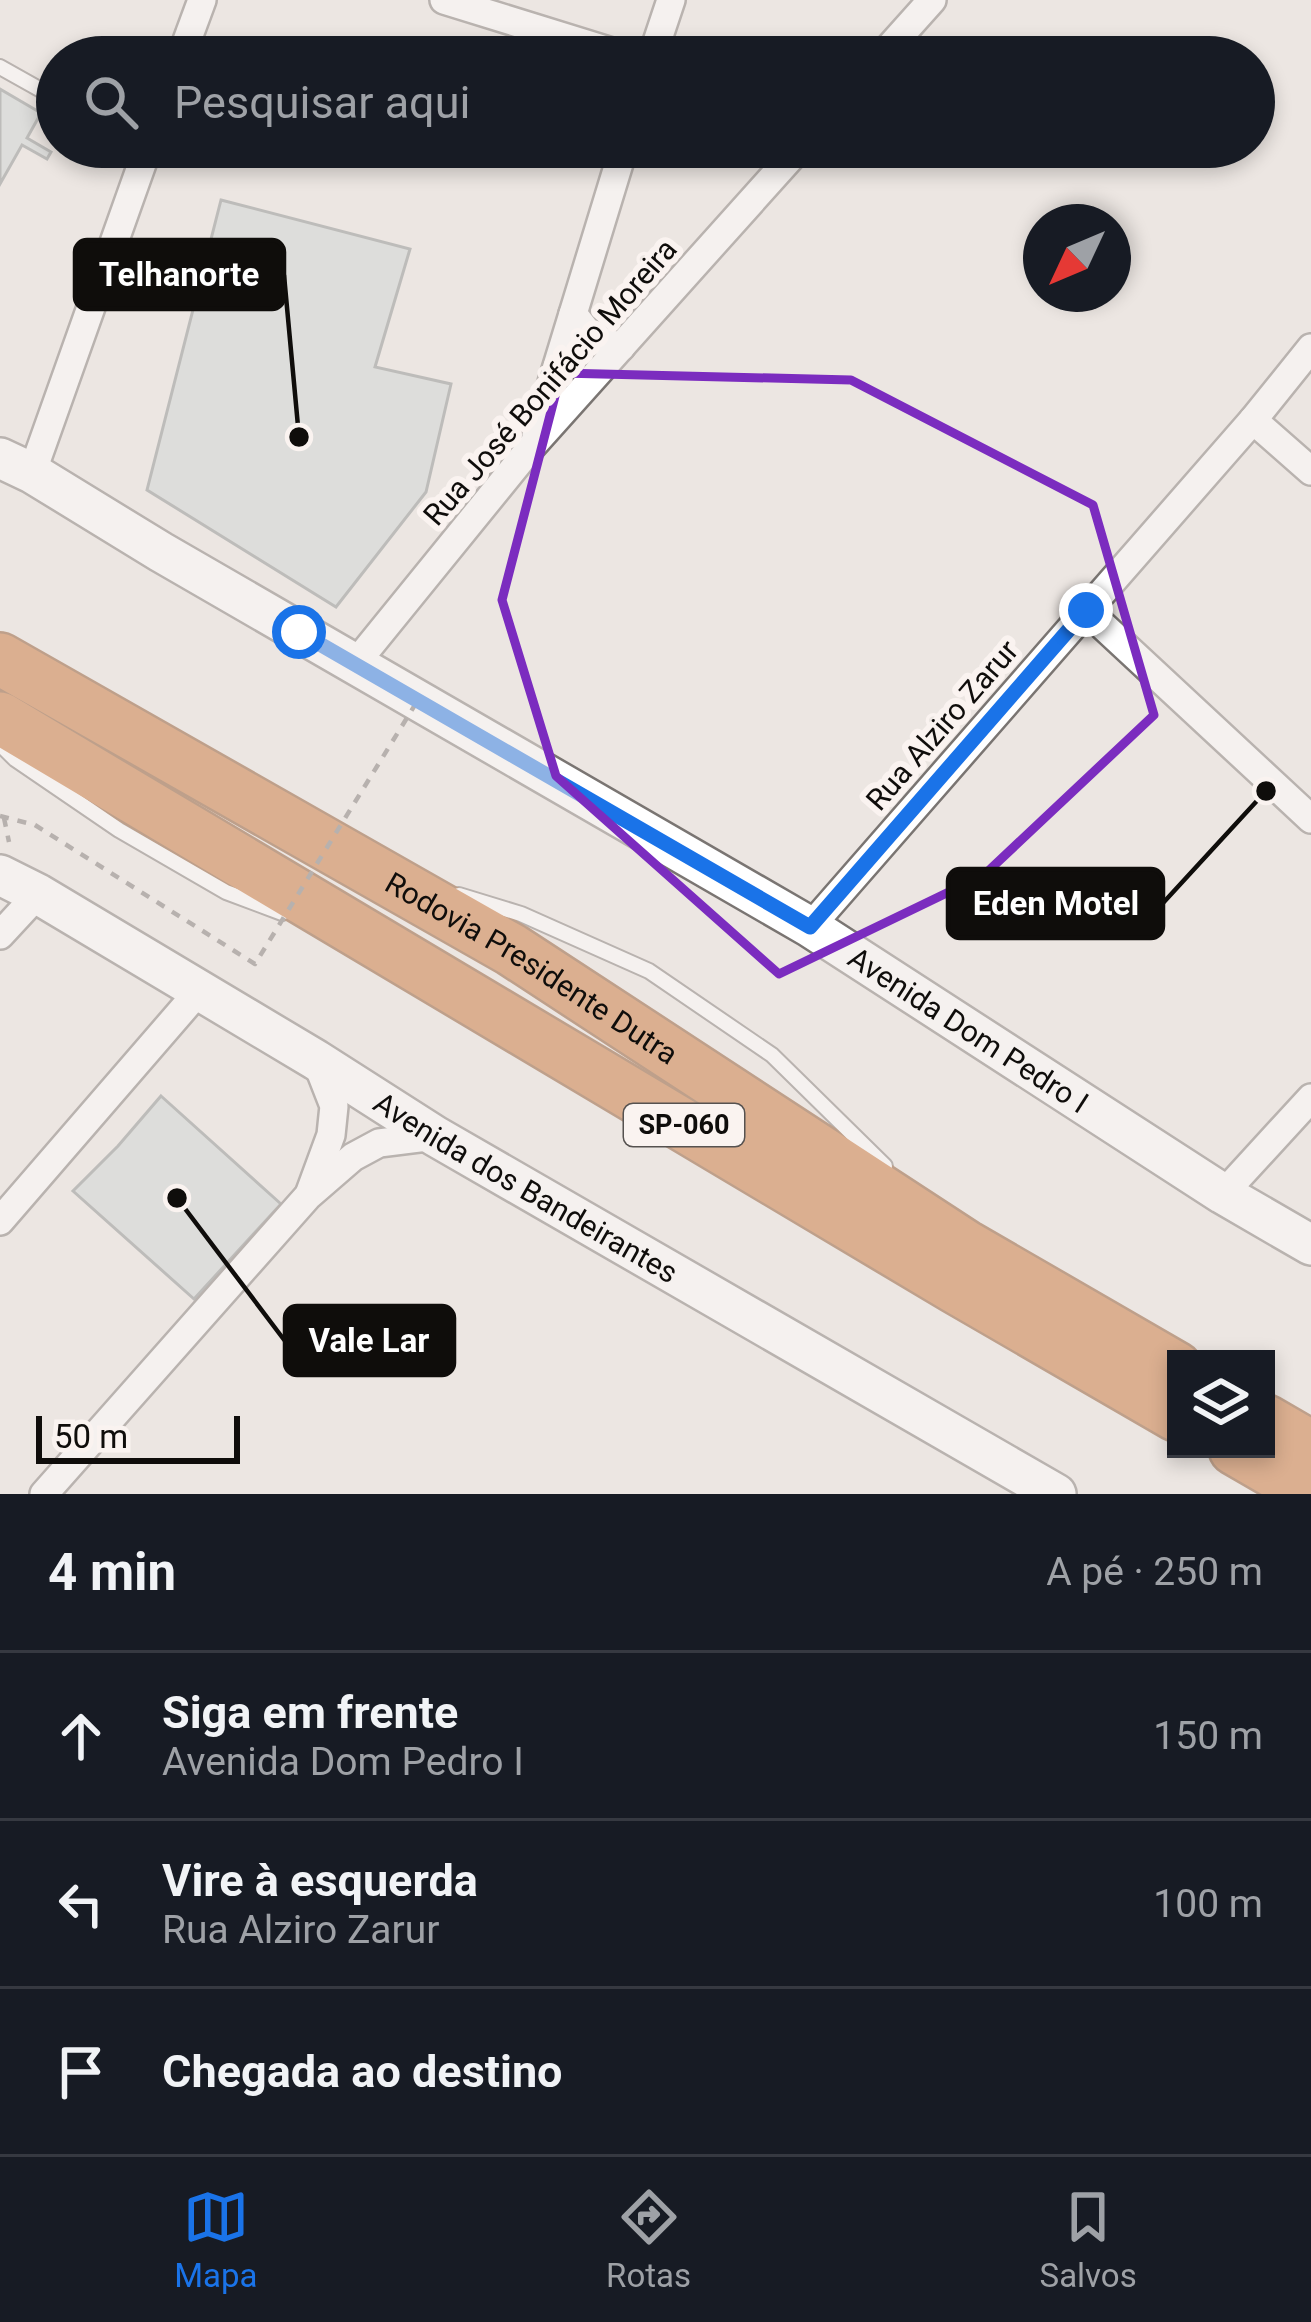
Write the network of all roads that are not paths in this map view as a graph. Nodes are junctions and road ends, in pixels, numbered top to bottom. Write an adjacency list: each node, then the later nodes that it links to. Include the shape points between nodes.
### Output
1 (202, 0): 5 (street)
2 (444, 0): 6 (street)
3 (671, 0): 7 (street)
4 (932, 0): 8 (street)
5 (189, 36)
6 (560, 36)
7 (659, 36)
8 (900, 36)
9 (0, 67): 10 (lane)
10 (36, 87)
11 (138, 168): 19 (street)
12 (618, 168): 14 (street)
13 (781, 168): 15 (street, Rua José Bonifácio Moreira)
14 (573, 314): 15 (street, via 592,338); 18 (street)
15 (621, 346): 18 (street, Rua José Bonifácio Moreira)
16 (1311, 348): 17 (street, Rua Alziro Zarur)
17 (1253, 420): 20 (street); 21 (street, Rua Alziro Zarur)
18 (532, 446): 24 (street, Rua José Bonifácio Moreira)
19 (16, 465): 24 (main road, Avenida Dom Pedro I)
20 (1311, 471)
21 (1086, 610): 28 (street); 32 (street, Rua Alziro Zarur)
22 (0, 628): 25 (highway, via 16,652)
23 (0, 659): 25 (highway, Rodovia Presidente Dutra / SP-060)
24 (355, 664): 32 (main road, Avenida Dom Pedro I)
25 (89, 710): 44 (highway, Rodovia Presidente Dutra / SP-060, via 512,950 965,1246)
26 (0, 718): 35 (highway, Rodovia Presidente Dutra / SP-060)
27 (0, 744): 31 (lane, via 119,830 226,892)
28 (1311, 820)
29 (0, 874): 30 (main road, Avenida dos Bandeirantes)
30 (38, 894): 34 (street); 36 (main road, Avenida dos Bandeirantes)
31 (288, 915)
32 (810, 927): 40 (main road, Avenida Dom Pedro I)
33 (330, 931): 35 (lane)
34 (0, 935)
35 (413, 962): 45 (highway, Rodovia Presidente Dutra / SP-060)
36 (198, 992): 37 (main road, Avenida dos Bandeirantes); 42 (street)
37 (316, 1060): 39 (main road, Avenida dos Bandeirantes); 41 (street, via 334,1106)
38 (1311, 1098): 40 (street)
39 (435, 1136): 41 (street, via 379,1143); 51 (main road, Avenida dos Bandeirantes)
40 (1222, 1194): 43 (main road, Avenida Dom Pedro I)
41 (308, 1196): 50 (street)
42 (0, 1221)
43 (1311, 1245)
44 (1167, 1363)
45 (1167, 1410)
46 (1275, 1426): 47 (highway)
47 (1311, 1447)
48 (1251, 1458): 49 (highway)
49 (1311, 1493)
50 (44, 1494)
51 (1056, 1494)

